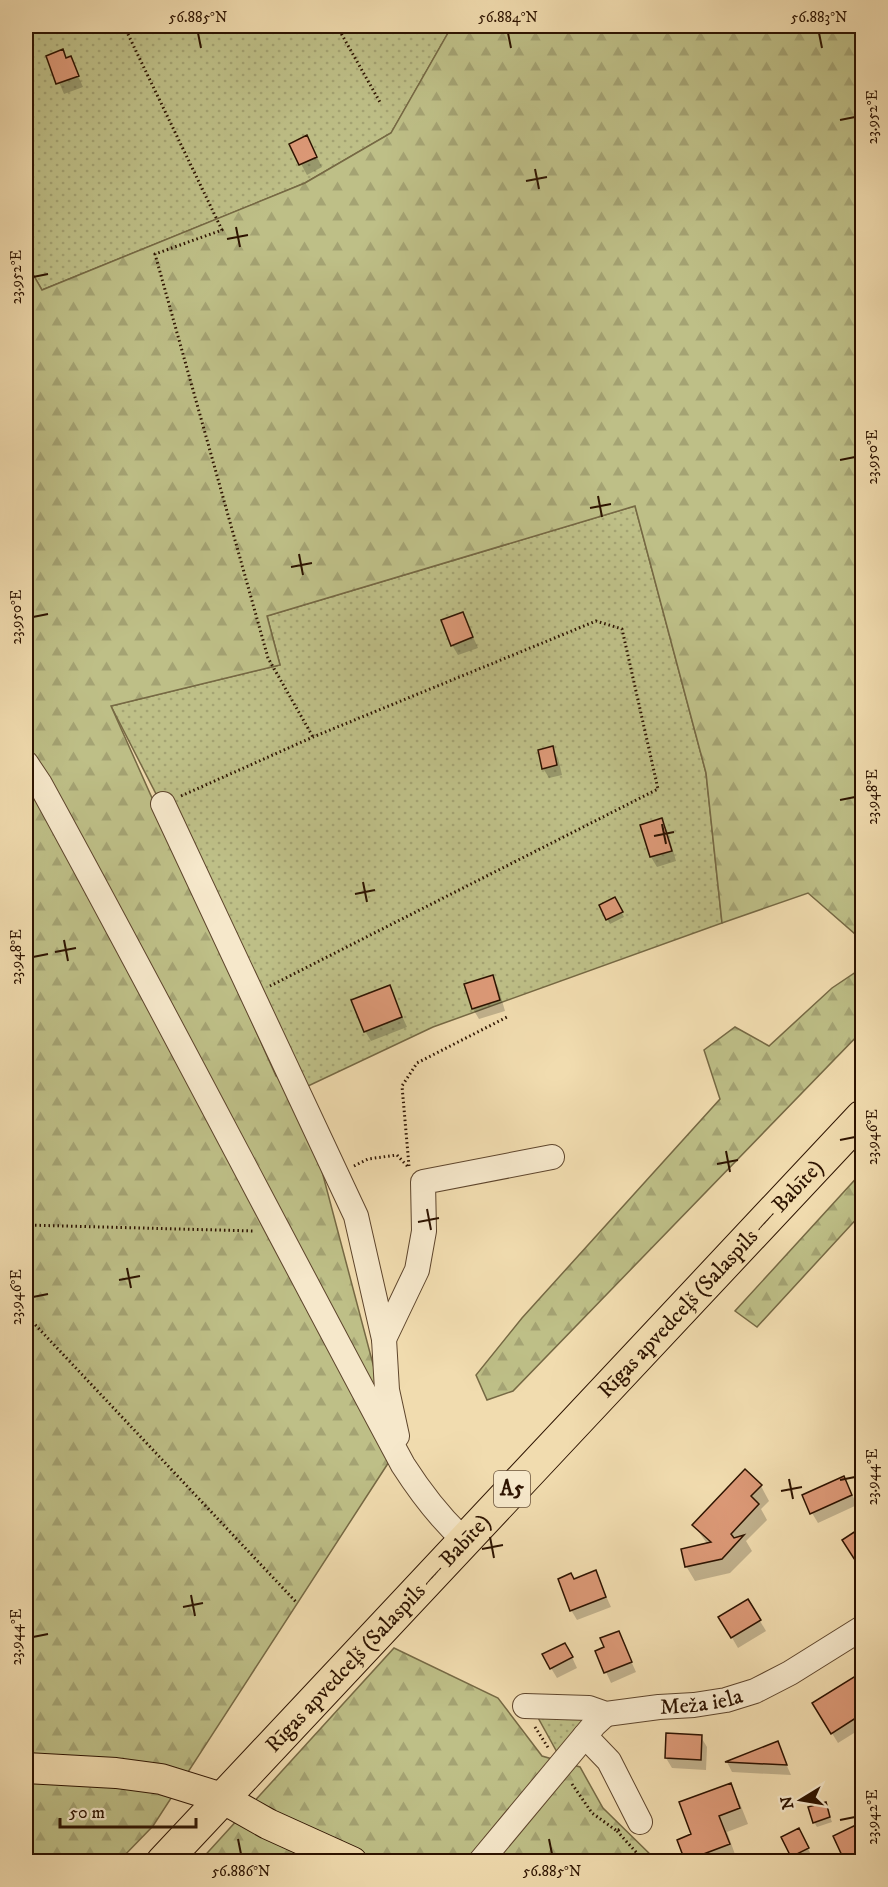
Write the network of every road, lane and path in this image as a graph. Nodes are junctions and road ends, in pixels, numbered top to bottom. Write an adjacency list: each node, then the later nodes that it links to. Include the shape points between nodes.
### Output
1 (124, 26): 4 (path, via 222,230 155,254 268,658)
2 (337, 26): 3 (path)
3 (381, 104)
4 (313, 736): 6 (path); 7 (path, via 596,621 622,629 658,789)
5 (26, 763): 14 (street, via 138,963)
6 (163, 804): 7 (street)
7 (253, 995): 11 (street)
8 (509, 1017): 12 (path, via 417,1062 402,1086)
9 (862, 1117): 18 (highway, Rīgas apvedceļš (Salaspils — Babīte) / A5)
10 (552, 1157): 12 (street)
11 (336, 1174): 12 (path, via 368,1160 397,1155); 16 (street, via 356,1216)
12 (416, 1175): 16 (street, via 424,1231 417,1270)
13 (26, 1225): 14 (path)
14 (278, 1232): 17 (street)
15 (26, 1315): 19 (path)
16 (384, 1339): 17 (street, via 387,1390)
17 (403, 1465): 18 (street, via 425,1499)
18 (464, 1540): 25 (highway, Rīgas apvedceļš (Salaspils — Babīte) / A5)
19 (297, 1603)
20 (862, 1628): 22 (street, Meža iela, via 755,1691 694,1705)
21 (525, 1706): 22 (street, Meža iela, via 589,1708)
22 (606, 1714): 23 (street)
23 (585, 1736): 26 (street, via 609,1761); 30 (street)
24 (26, 1768): 25 (main road, via 161,1779)
25 (222, 1798): 28 (highway, Rīgas apvedceļš (Salaspils — Babīte) / A5); 29 (main road, via 268,1824)
26 (640, 1822)
27 (617, 1831): 31 (path)
28 (163, 1862)
29 (352, 1862)
30 (480, 1862)
31 (645, 1862)

